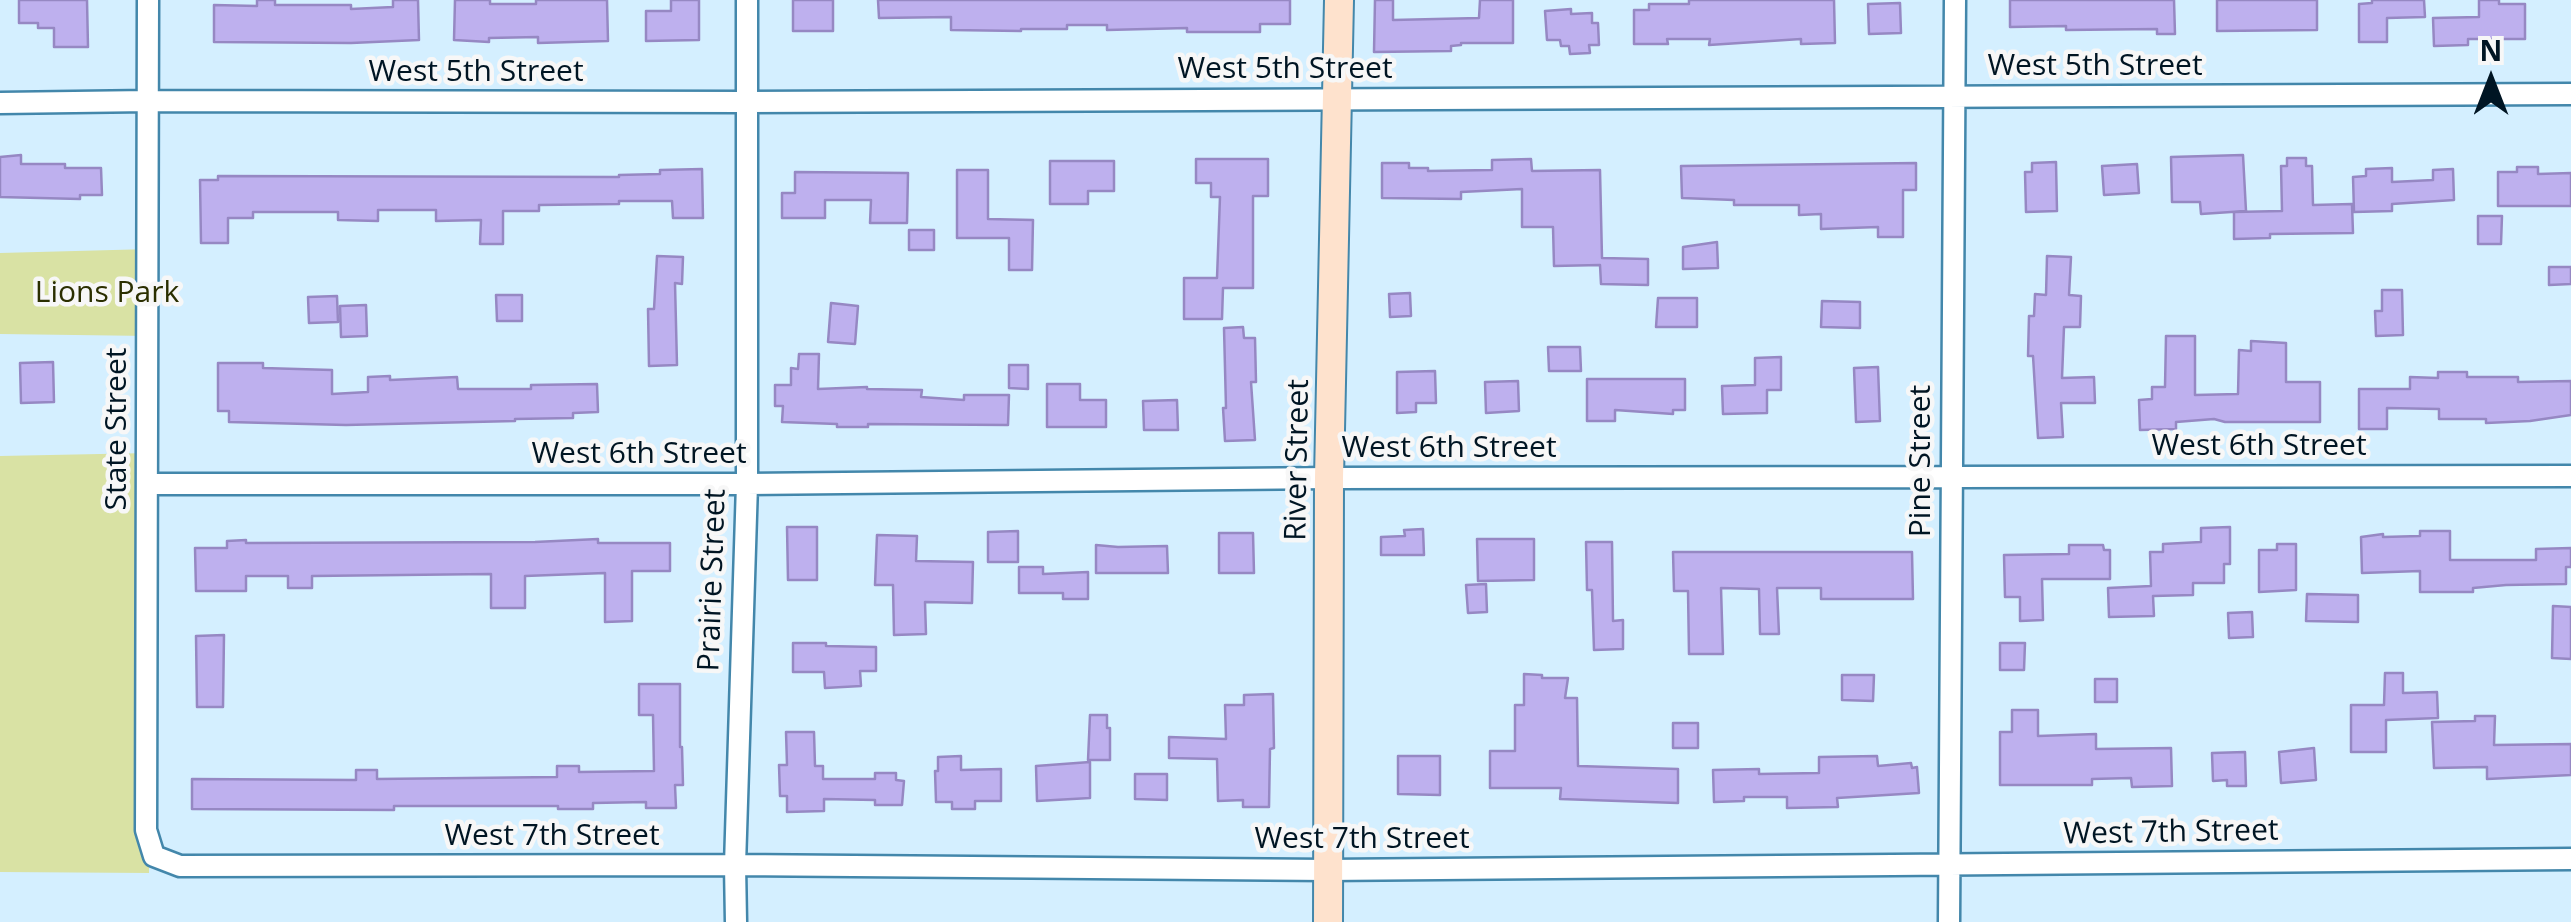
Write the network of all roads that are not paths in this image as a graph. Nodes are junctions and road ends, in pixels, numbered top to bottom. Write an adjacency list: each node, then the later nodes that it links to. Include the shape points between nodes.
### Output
1 (148, 0): 8 (street, State Street)
2 (747, 0): 9 (street, Prairie Street)
3 (1339, 0): 7 (street, River Street)
4 (1955, 0): 6 (street, Pine Street)
5 (2571, 94): 6 (street, West 5th Street)
6 (1955, 96): 7 (street, West 5th Street); 11 (street, Pine Street)
7 (1338, 98): 9 (street, West 5th Street); 13 (street, River Street)
8 (148, 101): 9 (street, West 5th Street); 10 (street, West 5th Street); 14 (street, State Street)
9 (748, 102): 15 (street, Prairie Street)
10 (0, 103)
11 (1950, 476): 12 (street, West 6th Street); 13 (street, West 6th Street); 19 (street, Pine Street)
12 (2571, 476)
13 (1329, 478): 15 (street, West 6th Street); 20 (street, River Street)
14 (147, 484): 15 (street, West 6th Street); 16 (street, State Street, via 146,830)
15 (747, 484): 18 (street, Prairie Street)
16 (154, 856): 18 (street, West 7th Street, via 180,866)
17 (2571, 859): 19 (street, West 7th Street)
18 (735, 865): 20 (street, West 7th Street); 21 (street, Prairie Street)
19 (1948, 866): 20 (street, West 7th Street); 23 (street, Pine Street)
20 (1327, 870): 22 (street, River Street)
21 (736, 922)
22 (1328, 922)
23 (1949, 922)

